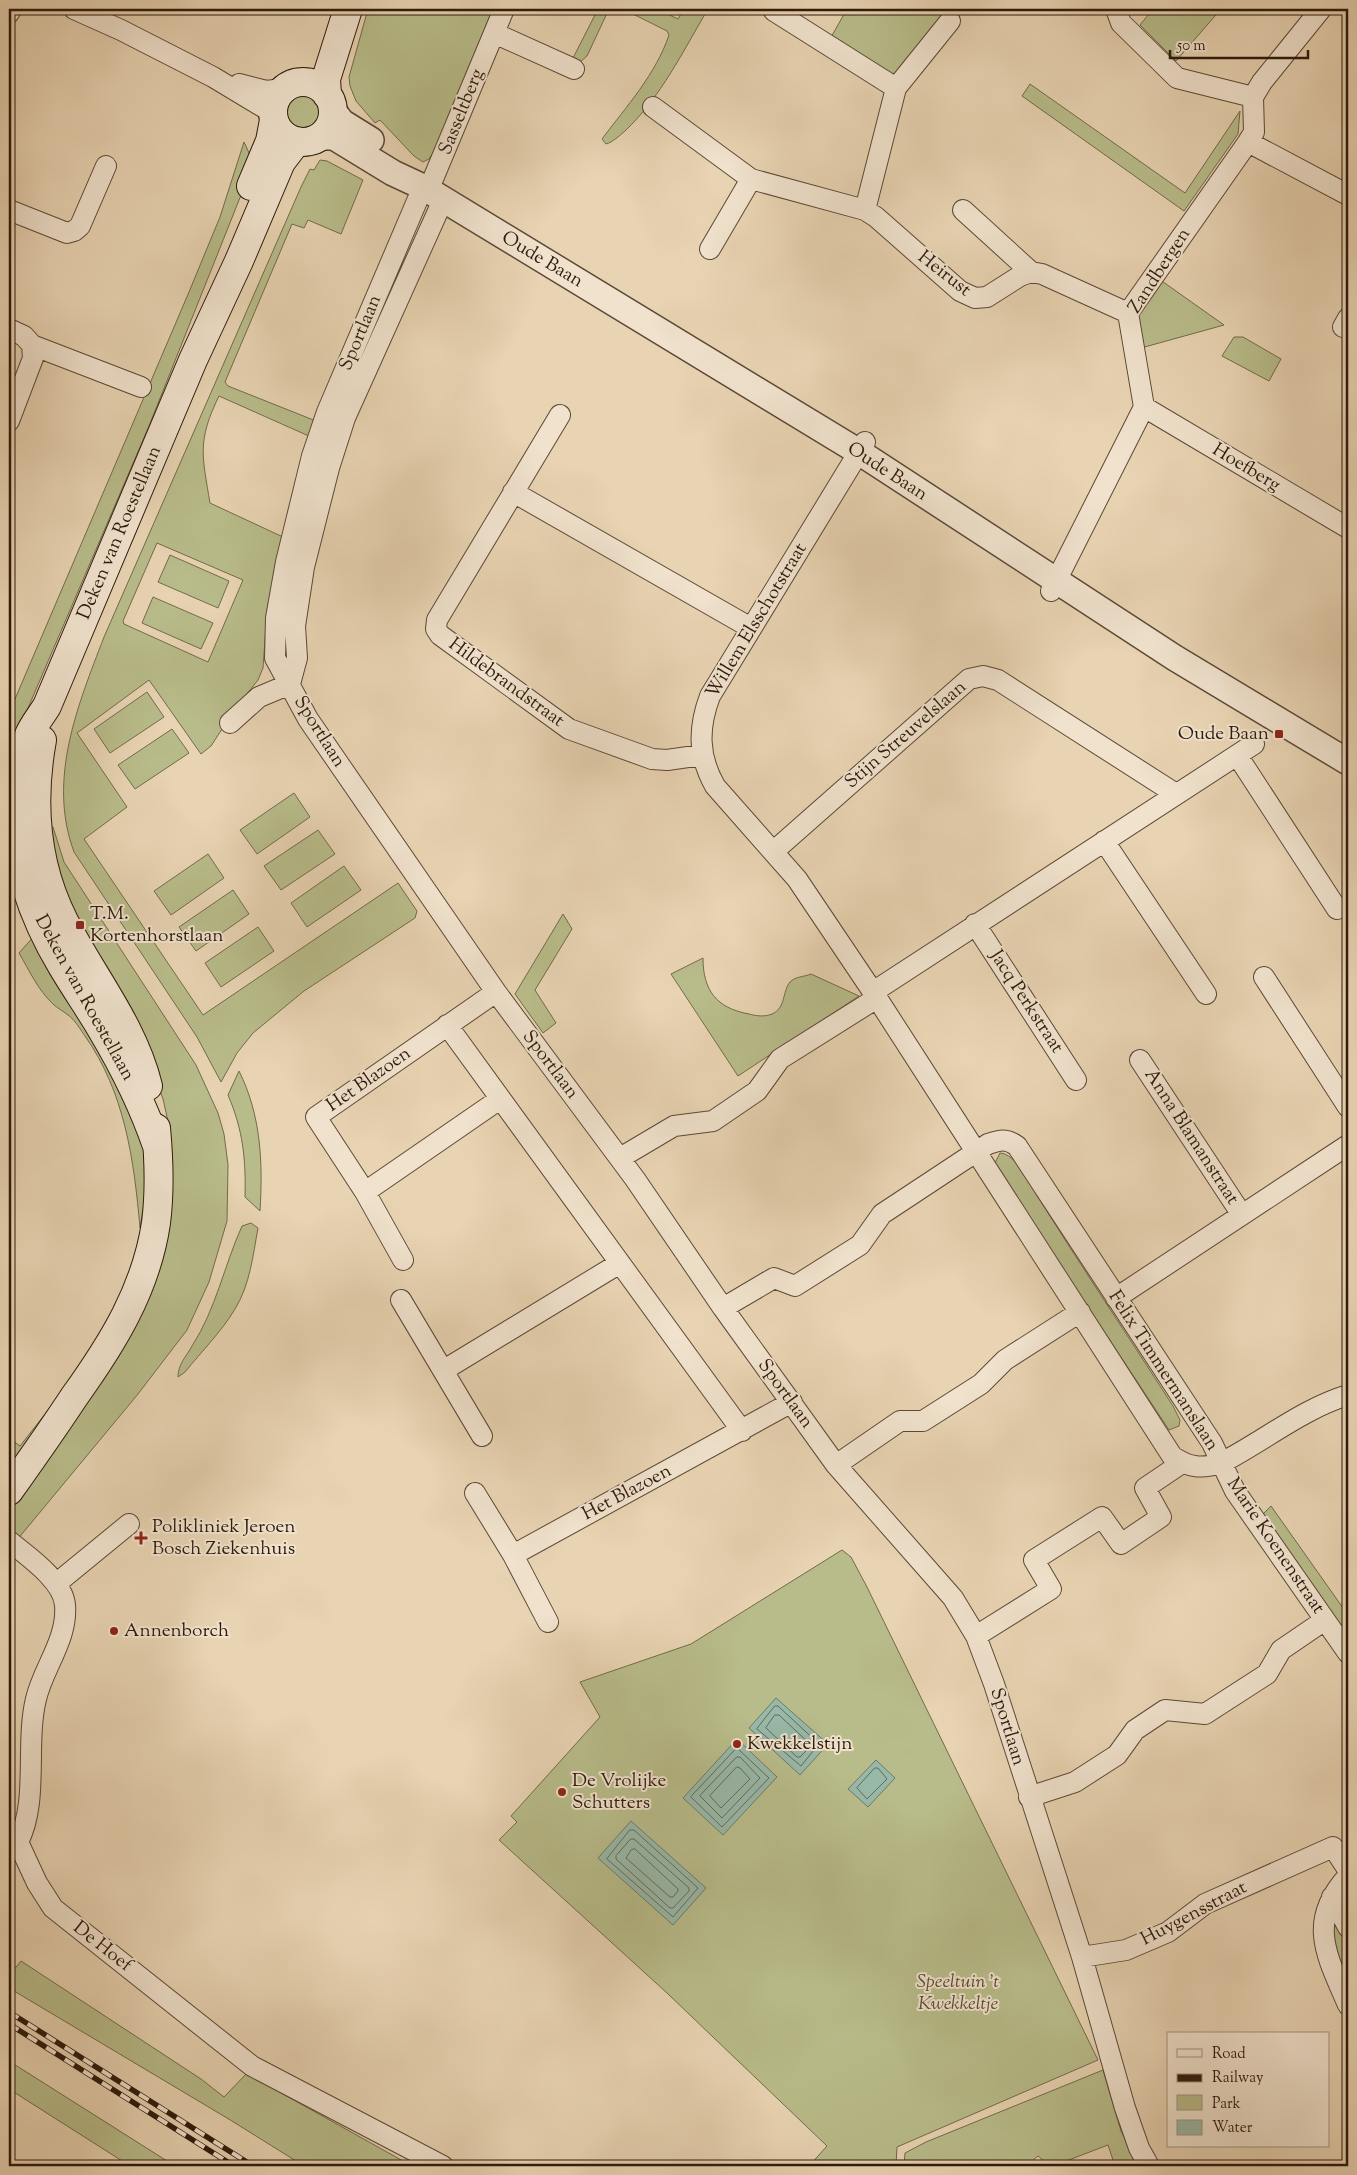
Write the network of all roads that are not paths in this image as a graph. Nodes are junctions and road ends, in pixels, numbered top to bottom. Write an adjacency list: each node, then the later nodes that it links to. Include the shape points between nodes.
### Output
1 (11, 9): 9 (street)
2 (74, 9): 15 (street, via 213,77 266,91)
3 (329, 9): 15 (main road, Deken van Roestellaan, via 307,71)
4 (348, 9): 16 (main road, via 326,79)
5 (504, 9): 11 (street, Sasseltberg)
6 (1116, 9): 14 (street, via 1121,23 1177,78)
7 (1321, 9): 14 (street)
8 (774, 11): 13 (street)
9 (9, 13)
10 (950, 21): 13 (street)
11 (494, 33): 12 (street); 22 (street, Sasseltberg)
12 (574, 70)
13 (896, 88): 25 (street)
14 (1253, 97): 19 (street, Zandbergen, via 1254,132)
15 (282, 101): 16 (main road, via 313,84); 18 (main road, via 282,133); 32 (main road, Deken van Roestellaan, via 270,141 224,253)
16 (330, 102): 18 (main road, via 330,125); 22 (street, Oude Baan, via 342,122 379,145)
17 (653, 107): 21 (street, Heirust)
18 (308, 139): 22 (street, Oude Baan, via 334,137); 32 (main road, Deken van Roestellaan, via 281,162)
19 (1248, 142): 23 (street); 29 (street, Zandbergen)
20 (106, 166): 24 (street, via 80,226 74,231 68,233)
21 (751, 179): 25 (street, Heirust); 27 (street)
22 (431, 192): 37 (street, Oude Baan); 42 (street, Sportlaan, via 327,412 312,456 276,618 275,658)
23 (1348, 195)
24 (9, 210)
25 (865, 210): 28 (street, Heirust, via 960,291 975,298 986,297)
26 (963, 210): 28 (street)
27 (710, 249)
28 (1031, 272): 29 (street)
29 (1128, 313): 34 (street, Zandbergen)
30 (9, 329): 31 (street, via 24,336)
31 (32, 345): 33 (street); 36 (street, via 33,358)
32 (193, 360): 51 (main road, Deken van Roestellaan, via 47,706 37,767 36,810)
33 (140, 387)
34 (1144, 408): 39 (street, Hoefberg); 40 (street)
35 (560, 415): 38 (street, Hildebrandstraat)
36 (9, 421)
37 (862, 447): 40 (street, Oude Baan); 41 (street, Willem Elsschotstraat)
38 (513, 492): 41 (street); 45 (street, Hildebrandstraat, via 437,620 436,628 440,635 569,729 652,759)
39 (1348, 528)
40 (1054, 587): 47 (street, Oude Baan)
41 (751, 628): 45 (street, Willem Elsschotstraat, via 710,696 700,736)
42 (290, 684): 43 (street, Sportlaan, via 259,697); 55 (street, Sportlaan, via 308,719)
43 (230, 723)
44 (1254, 744): 46 (street)
45 (702, 755): 50 (street, Willem Elsschotstraat, via 715,786)
46 (1237, 755): 48 (street); 52 (street)
47 (1348, 762)
48 (1176, 794): 49 (street); 50 (street, Stijn Streuvelslaan, via 998,680 983,676 969,679)
49 (1104, 841): 53 (street); 56 (street)
50 (774, 851): 57 (street, Willem Elsschotstraat, via 797,879)
51 (22, 852): 82 (main road, Deken van Roestellaan, via 133,1043 154,1110 159,1190 156,1225 143,1278 129,1311 106,1353)
52 (1337, 909)
53 (976, 924): 57 (street); 60 (street, Jacq Perkstraat)
54 (1264, 977): 62 (street)
55 (496, 992): 58 (street, Het Blazoen); 65 (street, Sportlaan)
56 (1206, 994)
57 (875, 995): 64 (street, Felix Timmermanslaan); 65 (street, via 780,1059 757,1091 713,1121 674,1126)
58 (447, 1025): 61 (street); 66 (street, Het Blazoen, via 316,1117)
59 (1140, 1060): 67 (street, Anna Blamanstraat)
60 (1076, 1080)
61 (500, 1099): 66 (street); 69 (street)
62 (1348, 1107)
63 (1348, 1146): 67 (street, Anna Blamanstraat)
64 (977, 1152): 70 (street, Felix Timmermanslaan, via 1002,1140 1010,1140 1017,1146); 72 (street, via 882,1214 860,1245 795,1286 774,1278); 73 (street, Felix Timmermanslaan)
65 (620, 1158): 72 (street, Sportlaan)
66 (365, 1192): 68 (street, Het Blazoen)
67 (1242, 1215): 70 (street, Anna Blamanstraat)
68 (403, 1260)
69 (620, 1263): 74 (street); 77 (street)
70 (1116, 1298): 80 (street, Felix Timmermanslaan, via 1212,1443)
71 (401, 1300): 74 (street)
72 (723, 1308): 76 (street, Sportlaan)
73 (1080, 1312): 79 (street, Felix Timmermanslaan, via 1172,1456); 81 (street, via 1005,1360 981,1384 923,1421 900,1421)
74 (444, 1370): 78 (street)
75 (1348, 1395): 80 (street, via 1300,1416)
76 (792, 1402): 77 (street, Het Blazoen); 81 (street, Sportlaan)
77 (742, 1431): 86 (street, Het Blazoen)
78 (482, 1436)
79 (1182, 1463): 80 (street, Felix Timmermanslaan, via 1208,1467); 90 (street, via 1145,1488 1161,1517 1121,1544 1102,1517 1034,1560 1052,1589)
80 (1221, 1463): 88 (street, Marie Koenenstraat, via 1234,1491)
81 (836, 1465): 90 (street, Sportlaan, via 953,1598)
82 (9, 1491)
83 (475, 1493): 86 (street)
84 (129, 1524): 87 (street)
85 (9, 1541): 87 (street)
86 (512, 1555): 89 (street)
87 (57, 1583): 99 (street, De Hoef, via 65,1604 64,1627 36,1697 32,1719 28,1818 18,1842 53,1908 252,2066)
88 (1325, 1620): 91 (street, Marie Koenenstraat); 92 (street, via 1281,1650 1267,1674 1205,1714 1165,1710 1135,1730 1116,1755 1075,1782)
89 (548, 1622)
90 (976, 1636): 92 (street, Sportlaan)
91 (1348, 1653)
92 (1029, 1797): 97 (street, Sportlaan)
93 (1348, 1870): 97 (street, Huygensstraat, via 1333,1847 1205,1904 1168,1932 1126,1950)
94 (1348, 1876): 95 (street)
95 (1332, 1897): 96 (street); 98 (street, via 1322,1937)
96 (1348, 1927)
97 (1082, 1957): 100 (street, Sportlaan, via 1125,2108)
98 (1348, 2005)
99 (443, 2166)
100 (1148, 2166)

